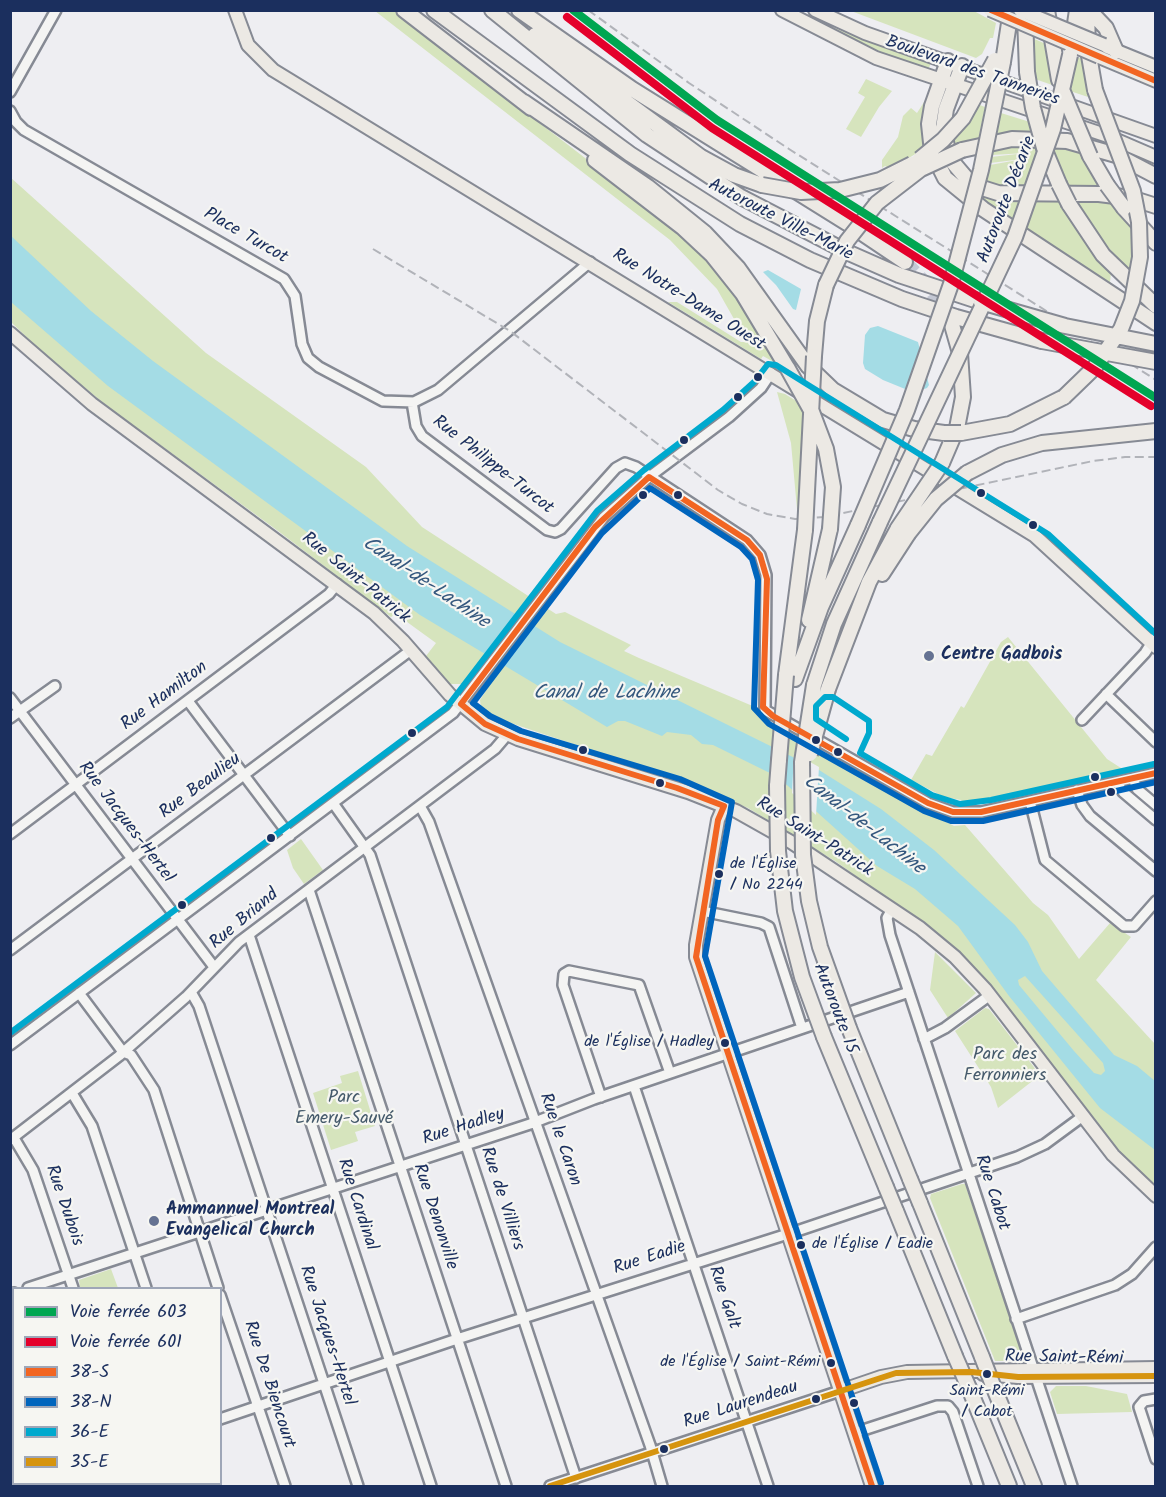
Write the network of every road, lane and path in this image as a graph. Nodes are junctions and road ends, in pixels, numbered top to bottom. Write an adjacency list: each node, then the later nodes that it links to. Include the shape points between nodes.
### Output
1 (56, 10): 25 (street)
2 (235, 10): 33 (main road, Rue Notre-Dame Ouest, via 248,45 273,70)
3 (404, 10): 26 (highway)
4 (434, 10): 40 (highway, Autoroute Ville-Marie, bridge, via 630,154 740,224 810,260 956,317 1042,341)
5 (492, 10): 39 (highway, Autoroute Ville-Marie, bridge, via 636,127 741,196 849,253 899,275 981,302 1074,328)
6 (499, 10): 19 (highway, bridge, via 701,157 762,185 801,192 840,190 880,180 916,161 963,118)
7 (519, 10): 34 (highway, via 625,85)
8 (782, 10): 23 (main road, Boulevard des Tanneries, via 854,49)
9 (815, 10): 18 (main road, Boulevard des Tanneries, via 855,29)
10 (990, 10): 17 (main road, bridge)
11 (1011, 10): 19 (highway, Autoroute Décarie)
12 (1020, 10): 17 (main road, bridge)
13 (1026, 10): 35 (highway, bridge, via 1027,72 1033,108 1059,184 1103,255)
14 (1047, 10): 32 (highway, bridge, via 1059,80 1090,156 1124,208)
15 (1077, 10): 67 (highway, Autoroute Décarie, bridge, via 1050,141 1012,244 834,624 814,685 803,747)
16 (1091, 13): 17 (highway, via 1108,32); 26 (highway, bridge, via 1088,50 1095,90 1135,197 1139,222 1140,257 1132,301 1115,339 1091,372 1064,397 1019,421 961,433 914,429 883,420 833,390 802,358 738,268 700,228)
17 (1106, 51): 21 (main road); 22 (main road)
18 (948, 61): 20 (main road, Boulevard des Tanneries); 23 (highway)
19 (999, 61): 49 (highway, Autoroute Décarie, bridge, via 981,170 948,292 907,410)
20 (962, 66): 24 (highway); 28 (main road, Boulevard des Tanneries)
21 (1155, 67)
22 (1155, 81)
23 (940, 82): 24 (main road, Boulevard des Tanneries); 36 (highway, via 930,112 929,131 934,159 950,184)
24 (954, 87): 29 (main road, Boulevard des Tanneries, via 1105,135); 31 (highway, via 943,122 945,147 958,171 979,187 1005,194 1108,194)
25 (10, 92)
26 (525, 102): 49 (highway, bridge, via 682,226 712,255 743,294 812,411 826,449 832,487 830,529)
27 (10, 111): 42 (street, Place Turcot, via 24,129 284,279 294,293 303,348 312,363 377,399)
28 (1155, 136)
29 (1155, 157)
30 (1155, 176): 50 (highway, bridge, via 1116,155 1067,141 1012,139 962,150 921,169 877,203 851,235 826,285 817,321 805,530)
31 (1155, 206)
32 (1155, 243)
33 (590, 262): 41 (main road, Rue Notre-Dame Ouest); 42 (street, Place Turcot, via 445,385)
34 (905, 262)
35 (1155, 306)
36 (1155, 323)
37 (952, 325): 45 (highway, bridge, via 960,353 963,388 959,421 942,463)
38 (10, 333): 46 (main road, Rue Saint-Patrick, via 92,404)
39 (1155, 344)
40 (1155, 362)
41 (771, 373): 44 (street, via 758,391 722,423); 47 (main road, Rue Notre-Dame Ouest, via 1043,541)
42 (412, 402): 44 (street, Rue Philippe-Turcot, via 422,436 549,531 561,529 622,464 633,465)
43 (1155, 431): 45 (highway, bridge, via 1042,443 1002,455 967,473)
44 (649, 477): 55 (street, via 604,517); 68 (street, via 747,540 760,555 767,579 763,700 766,711 941,809 970,813)
45 (903, 531): 67 (highway, bridge, via 870,582 828,689)
46 (336, 584): 48 (main road, Rue Saint-Patrick, via 386,623); 54 (street, Rue Hamilton, via 329,594)
47 (1154, 642): 52 (street)
48 (411, 650): 55 (main road, Rue Saint-Patrick); 62 (street, Rue Beaulieu)
49 (801, 656): 50 (highway)
50 (791, 677): 138 (highway, Autoroute 15, bridge, via 779,760 777,837 782,894 799,967)
51 (55, 686): 56 (street)
52 (1106, 694): 58 (street); 60 (street)
53 (10, 698): 56 (street, Rue Jacques-Hertel)
54 (188, 701): 62 (street); 65 (street, Rue Hamilton)
55 (460, 704): 59 (main road, Rue Saint-Patrick); 69 (street)
56 (20, 711): 57 (street); 65 (street, Rue Jacques-Hertel)
57 (10, 718)
58 (1082, 720)
59 (507, 735): 71 (street, Rue Briand, via 500,745); 72 (main road, Rue Saint-Patrick)
60 (1155, 742)
61 (1155, 772): 63 (street)
62 (244, 775): 75 (street); 77 (street, Rue Beaulieu)
63 (1133, 778): 64 (street); 70 (street, via 1137,789)
64 (1117, 782): 66 (street); 73 (street)
65 (75, 785): 74 (street, Rue Hamilton); 77 (street, Rue Jacques-Hertel)
66 (1077, 790): 68 (street); 78 (street, via 1090,816)
67 (801, 800): 148 (highway, Autoroute 15, bridge, via 803,855 824,962)
68 (1030, 801): 80 (street, via 1045,860 1124,926 1134,926)
69 (333, 803): 75 (street); 76 (street, Rue de Villiers)
70 (1155, 805)
71 (420, 806): 76 (street, Rue Briand); 101 (street, Rue le Caron)
72 (724, 806): 81 (main road, Rue Saint-Patrick, via 791,842); 82 (main road, via 718,820)
73 (1155, 820)
74 (10, 834)
75 (290, 836): 83 (street)
76 (365, 847): 79 (street, Rue Briand); 103 (street, Rue de Villiers)
77 (131, 860): 83 (street, Rue Jacques-Hertel); 85 (street, Rue Beaulieu)
78 (1155, 871)
79 (309, 890): 84 (street, Rue Briand); 104 (street, Rue Denonville)
80 (1155, 900)
81 (892, 909): 88 (street, Rue Cabot, via 887,918 888,928); 90 (main road, Rue Saint-Patrick, via 950,952)
82 (702, 911): 91 (street, via 768,927); 95 (main road, via 695,953)
83 (177, 920): 86 (street, Rue Jacques-Hertel); 89 (street)
84 (249, 935): 86 (street, Rue Briand); 106 (street, Rue Cardinal)
85 (10, 950)
86 (214, 967): 87 (street, Rue Briand)
87 (190, 992): 94 (street, Rue Briand); 108 (street, Rue Jacques-Hertel, via 199,1006)
88 (909, 992): 91 (street, Rue Hadley); 92 (street, Rue Cabot)
89 (79, 993): 93 (street); 94 (street)
90 (990, 994): 92 (street); 100 (main road, Rue Saint-Patrick)
91 (802, 1028): 95 (street, Rue Hadley)
92 (924, 1039): 105 (street, Rue Cabot)
93 (10, 1045)
94 (123, 1052): 98 (street, Rue Briand); 109 (street, via 130,1055 154,1090)
95 (728, 1054): 96 (street, Rue Hadley); 110 (main road)
96 (670, 1073): 97 (street, Rue Hadley); 99 (street, via 639,985 569,971 564,974 563,985)
97 (634, 1086): 99 (street, Rue Hadley); 113 (street, Rue Galt)
98 (72, 1093): 102 (street, Rue Briand); 112 (street, via 92,1126)
99 (601, 1097): 101 (street, Rue Hadley)
100 (1083, 1116): 105 (street, Rue Eadie, via 1041,1147); 107 (main road, Rue Saint-Patrick, via 1116,1159)
101 (535, 1121): 103 (street, Rue Hadley); 119 (street, Rue le Caron)
102 (12, 1139): 114 (street, Rue Dubois, via 33,1170)
103 (465, 1145): 104 (street, Rue Hadley); 121 (street, Rue de Villiers)
104 (400, 1166): 106 (street, Rue Hadley); 123 (street, Rue Denonville)
105 (967, 1173): 110 (street, Rue Eadie); 122 (street, Rue Cabot)
106 (333, 1188): 108 (street, Rue Hadley); 124 (street, Rue Cardinal)
107 (1155, 1196)
108 (267, 1210): 109 (street, Rue Hadley); 128 (street, Rue Jacques-Hertel)
109 (200, 1232): 112 (street, Rue Hadley); 118 (street)
110 (787, 1233): 113 (street, Rue Eadie); 129 (main road)
111 (1155, 1247): 122 (street, via 1121,1282)
112 (134, 1254): 114 (street, Rue Hadley); 117 (street)
113 (693, 1262): 119 (street, Rue Eadie); 133 (street, Rue Galt)
114 (69, 1275): 115 (street, Rue Hadley); 116 (street, Rue Dubois)
115 (31, 1287)
116 (73, 1287)
117 (146, 1287)
118 (218, 1287)
119 (596, 1294): 121 (street, Rue Eadie); 135 (street, Rue le Caron)
120 (222, 1301): 131 (street, Rue De Biencourt)
121 (523, 1318): 123 (street, Rue Eadie); 137 (street, Rue de Villiers)
122 (1016, 1319): 126 (street, Rue Cabot)
123 (457, 1339): 124 (street, Rue Eadie); 142 (street, Rue Denonville)
124 (390, 1361): 128 (street, Rue Eadie); 141 (street, Rue Cardinal)
125 (1155, 1368): 126 (main road, Rue Saint-Rémi)
126 (1034, 1373): 127 (main road, Rue Saint-Rémi); 129 (main road, Rue Saint-Rémi, via 998,1368 901,1373); 149 (street, Rue Cabot)
127 (1155, 1376)
128 (324, 1383): 131 (street, Rue Eadie); 140 (street, Rue Jacques-Hertel)
129 (840, 1391): 133 (street, Rue Laurendeau); 134 (main road)
130 (1155, 1399): 136 (street, via 1142,1403 1140,1411)
131 (258, 1406): 132 (street, Rue Eadie); 139 (street, Rue De Biencourt)
132 (222, 1418)
133 (747, 1422): 135 (street, Rue Laurendeau); 145 (street, Rue Galt)
134 (854, 1433): 146 (main road); 147 (street, via 948,1406)
135 (652, 1453): 137 (street, Rue Laurendeau); 144 (street, Rue le Caron)
136 (1155, 1459)
137 (576, 1478): 143 (street, Rue Laurendeau)
138 (1007, 1484)
139 (285, 1486)
140 (358, 1486)
141 (431, 1486)
142 (506, 1486)
143 (554, 1486)
144 (662, 1486)
145 (768, 1486)
146 (872, 1486)
147 (978, 1486)
148 (1034, 1486)
149 (1072, 1486)

